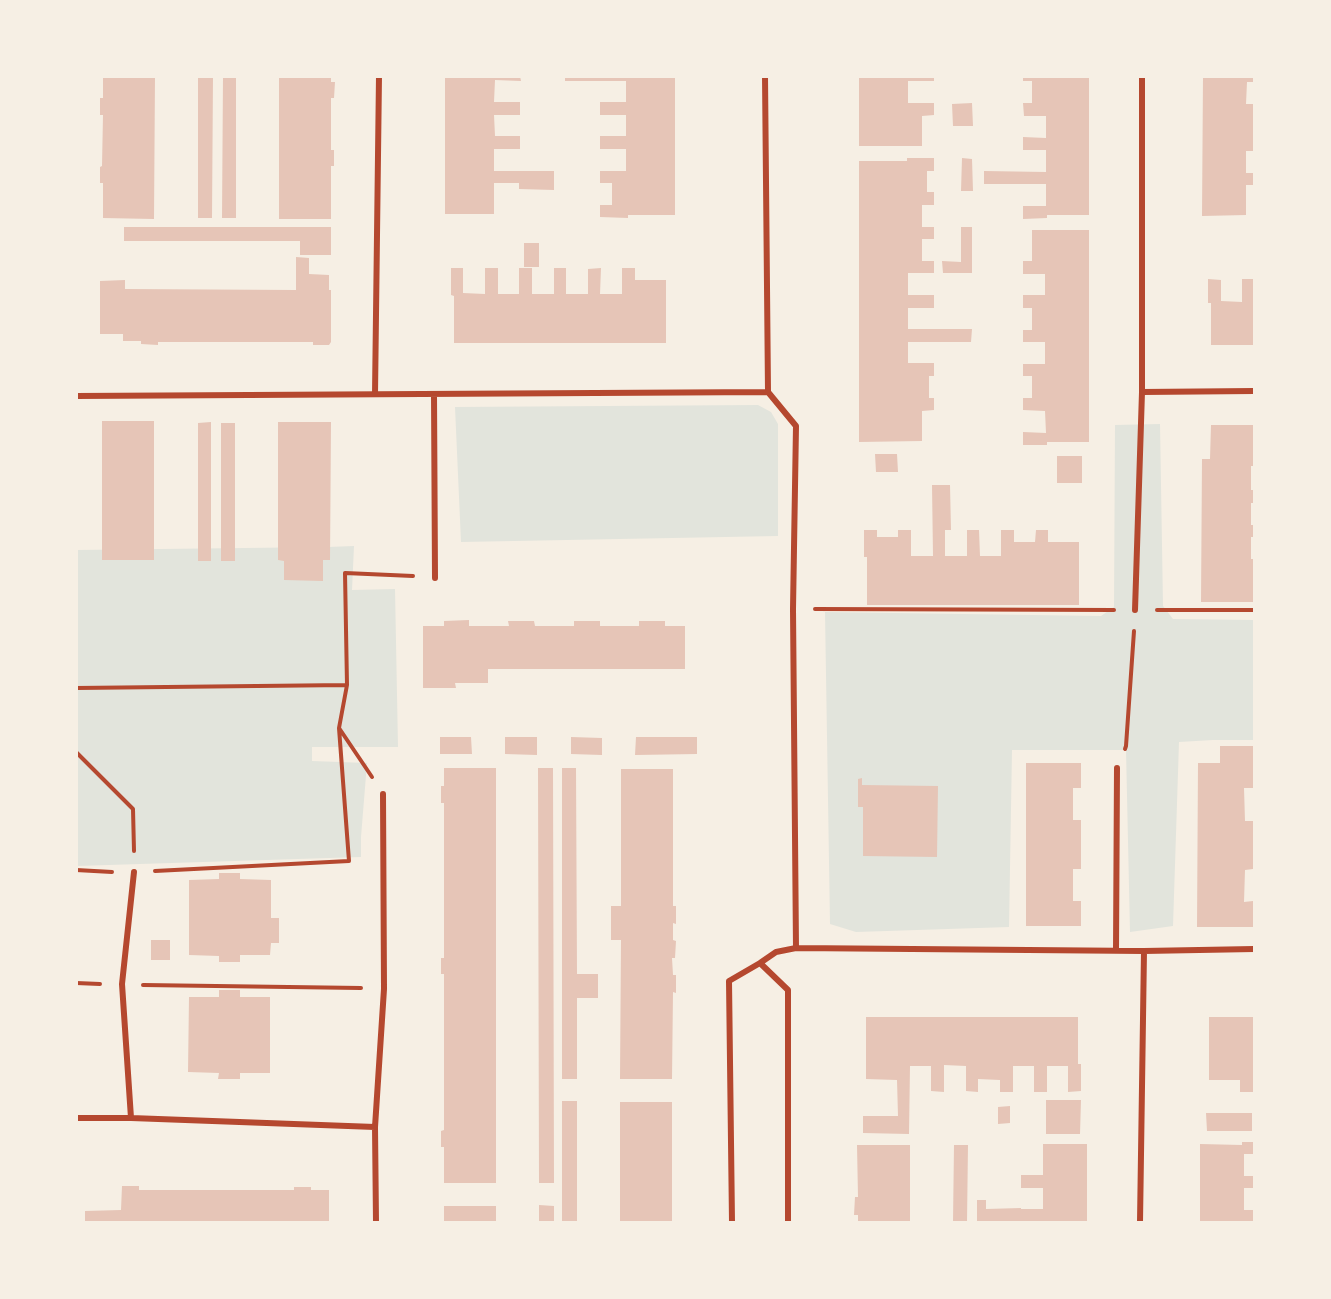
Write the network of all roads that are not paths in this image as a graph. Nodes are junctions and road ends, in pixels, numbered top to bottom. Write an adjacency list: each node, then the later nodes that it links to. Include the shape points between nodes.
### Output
1 (380, 76): 7 (street)
2 (765, 76): 5 (street)
3 (1142, 76): 6 (street)
4 (1254, 391): 6 (street)
5 (768, 392): 8 (street); 15 (street, via 796,426)
6 (1142, 392): 11 (street)
7 (375, 394): 8 (street); 9 (street)
8 (434, 394): 10 (street)
9 (76, 396)
10 (435, 578)
11 (1135, 610)
12 (1117, 768): 17 (street)
13 (383, 794): 22 (street, via 384,989)
14 (134, 872): 21 (street, via 122,984)
15 (796, 948): 17 (street); 19 (street, via 776,952)
16 (1254, 949): 18 (street)
17 (1116, 950): 18 (street)
18 (1144, 951): 26 (street)
19 (760, 963): 24 (street, via 729,981); 25 (street, via 788,990)
20 (76, 1118): 21 (street)
21 (131, 1118): 22 (street)
22 (375, 1126): 23 (street)
23 (376, 1222)
24 (732, 1222)
25 (788, 1222)
26 (1140, 1222)

